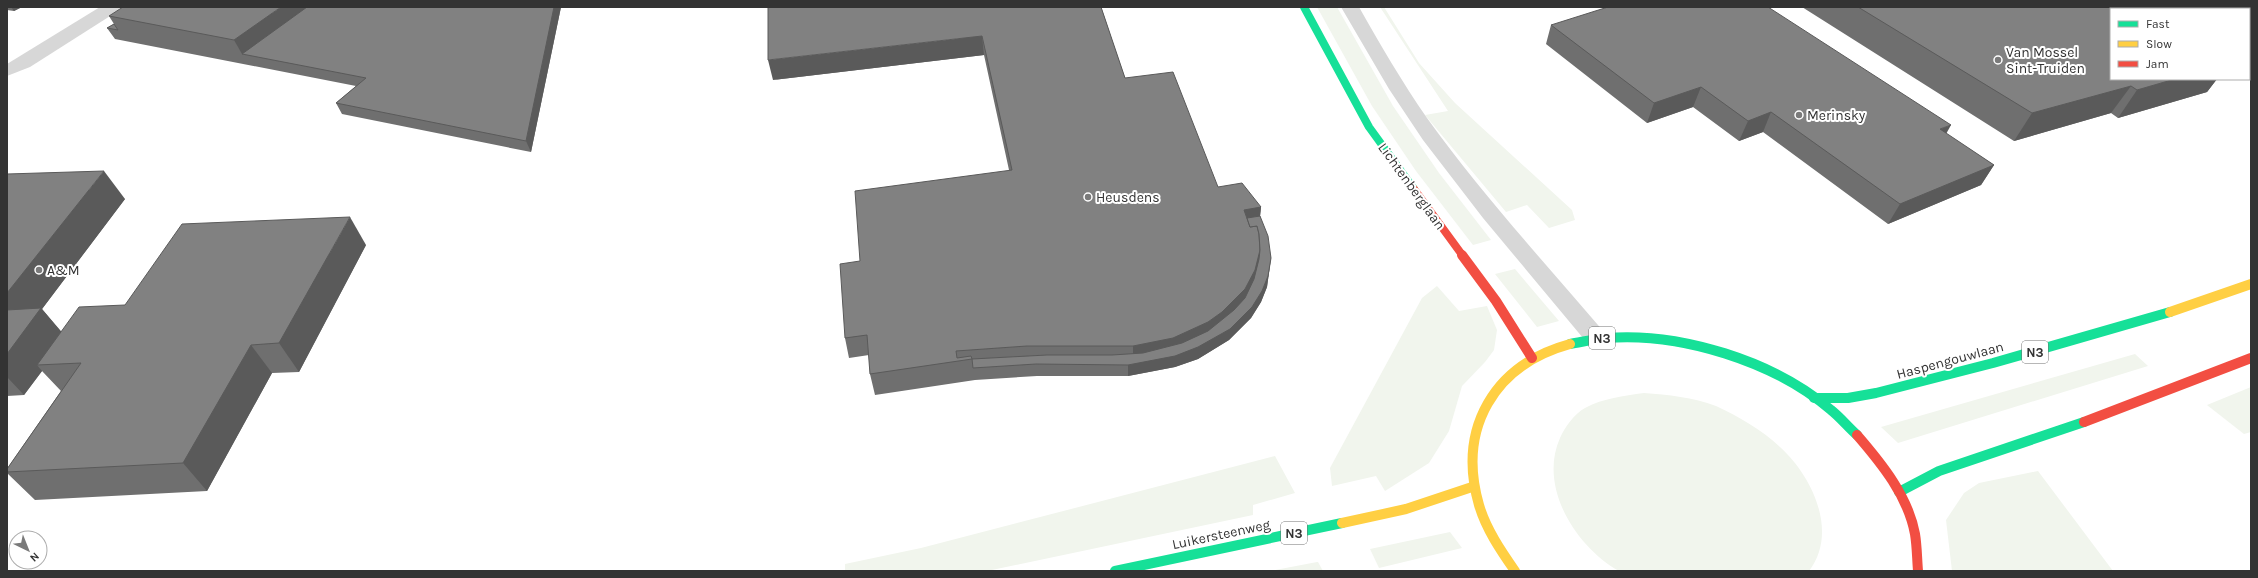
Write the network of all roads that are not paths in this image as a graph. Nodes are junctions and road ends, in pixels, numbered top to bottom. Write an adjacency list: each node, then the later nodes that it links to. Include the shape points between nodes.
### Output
1 (112, 7): 4 (street, via 24,63)
2 (1304, 7): 7 (main road, Lichtenberglaan, via 1369,127 1496,301)
3 (1350, 7): 6 (street, via 1405,100 1430,136 1482,203)
4 (7, 71)
5 (2251, 284): 9 (main road, Haspengouwlaan / N3, via 2173,311 1994,364 1876,393 1848,398)
6 (1596, 338): 7 (main road, N3, via 1562,345); 9 (main road, N3, via 1637,336 1682,341 1727,353 1772,372)
7 (1532, 358): 10 (main road, N3, via 1502,381 1481,410 1470,446)
8 (2251, 358): 11 (main road, via 2060,431 1939,471)
9 (1814, 398): 11 (main road, N3, via 1847,425 1877,458)
10 (1472, 486): 12 (main road, Luikersteenweg / N3, via 1406,509); 13 (main road, N3, via 1484,522 1504,558)
11 (1899, 492): 14 (main road, N3, via 1915,532)
12 (1115, 571)
13 (1515, 571)
14 (1918, 571)

